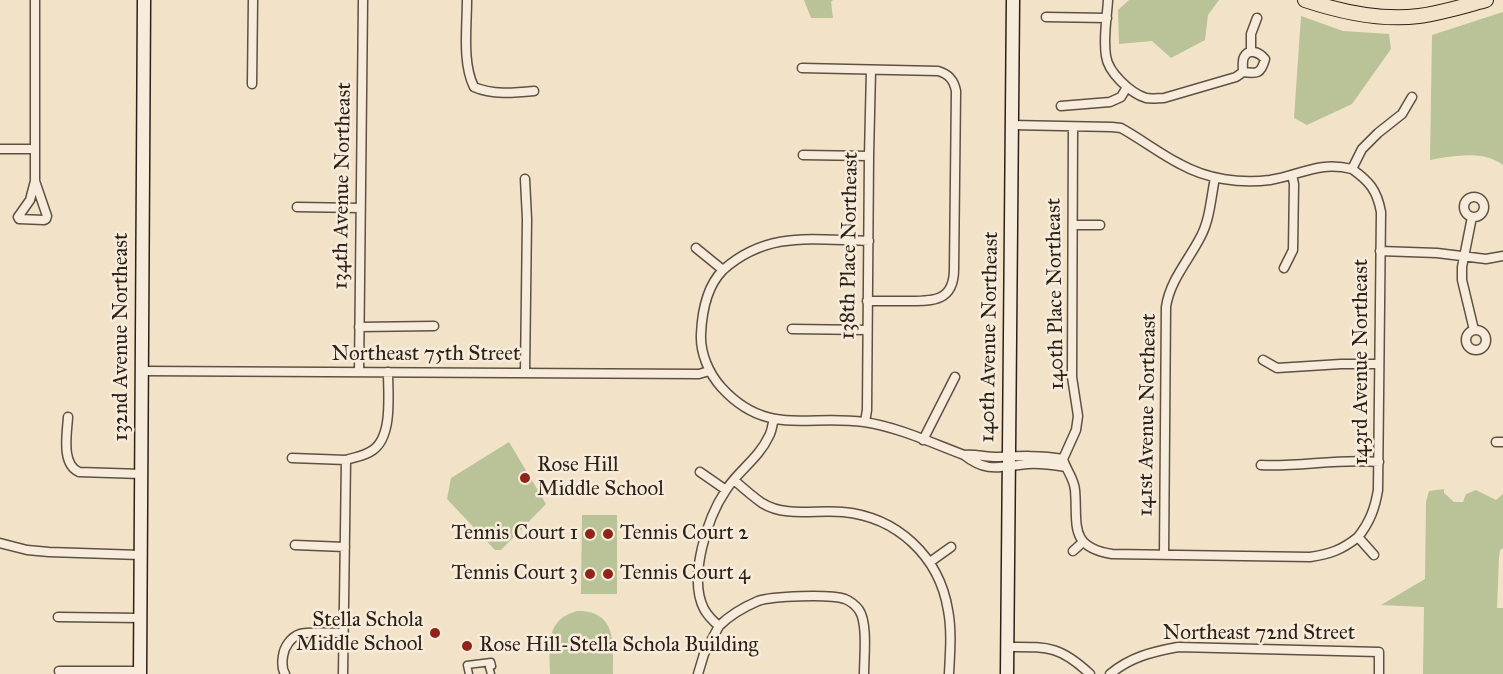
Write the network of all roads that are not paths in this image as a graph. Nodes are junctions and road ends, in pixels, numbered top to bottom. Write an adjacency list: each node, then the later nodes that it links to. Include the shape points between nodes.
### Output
1 (35, 0): 25 (street)
2 (144, 0): 53 (main road, 132nd Avenue Northeast)
3 (253, 0): 17 (street)
4 (363, 0): 34 (street, 134th Avenue Northeast)
5 (467, 0): 19 (street, via 467,59 474,87 485,92)
6 (1013, 0): 22 (main road, 140th Avenue Northeast)
7 (1108, 0): 11 (street)
8 (1305, 0): 9 (main road, via 1385,17 1417,16)
9 (1486, 0)
10 (1046, 17): 11 (street)
11 (1107, 18): 18 (street, via 1108,66)
12 (1257, 18): 13 (street, via 1251,34)
13 (1251, 52): 16 (street, via 1243,59); 16 (street, via 1265,59 1263,68)
14 (802, 68): 15 (street)
15 (871, 70): 27 (street, 138th Place Northeast); 45 (street, via 938,71 954,82 954,279 948,292 937,300)
16 (1243, 72): 18 (street, via 1164,98 1147,98)
17 (252, 84)
18 (1127, 87): 21 (street, via 1121,97 1110,102)
19 (534, 91)
20 (1412, 97): 28 (street, via 1402,114 1362,149)
21 (1061, 106)
22 (1012, 125): 23 (street); 65 (main road, 140th Avenue Northeast)
23 (1073, 127): 30 (street, via 1121,128 1180,164); 36 (street, 140th Place Northeast)
24 (0, 149): 25 (street)
25 (34, 149): 32 (street)
26 (803, 155): 27 (street)
27 (869, 156): 38 (street, 138th Place Northeast)
28 (1352, 169): 29 (street, via 1323,166); 40 (street, 143rd Avenue Northeast, via 1365,178 1379,200)
29 (1292, 175): 30 (street, via 1249,181); 43 (street, via 1293,250)
30 (1215, 178): 81 (street, 141st Avenue Northeast, via 1202,235 1172,285 1166,307)
31 (525, 179): 57 (street)
32 (35, 181): 32 (street, via 30,200 19,219 46,219)
33 (297, 207): 34 (street)
34 (360, 208): 47 (street, 134th Avenue Northeast)
35 (1472, 217): 41 (street)
36 (1072, 225): 37 (street); 67 (street, 140th Place Northeast, via 1072,377 1078,416)
37 (1100, 225)
38 (869, 241): 44 (street, via 778,241 761,245); 45 (street, 138th Place Northeast)
39 (696, 248): 44 (street)
40 (1380, 251): 41 (street); 52 (street, 143rd Avenue Northeast)
41 (1463, 256): 42 (street); 50 (street, via 1462,280)
42 (1503, 256)
43 (1284, 268)
44 (723, 270): 54 (street, via 716,277 704,307 701,338)
45 (867, 301): 49 (street, 138th Place Northeast)
46 (434, 326): 47 (street)
47 (359, 327): 55 (street, 134th Avenue Northeast)
48 (792, 329): 49 (street)
49 (867, 330): 61 (street, 138th Place Northeast)
50 (1474, 330)
51 (1263, 360): 52 (street, via 1277,368)
52 (1379, 364): 66 (street, 143rd Avenue Northeast)
53 (142, 371): 55 (street, Northeast 75th Street); 70 (main road, 132nd Avenue Northeast)
54 (709, 371): 57 (street, Northeast 75th Street); 60 (street, via 734,401)
55 (359, 372): 56 (street, Northeast 75th Street)
56 (388, 372): 57 (street, Northeast 75th Street); 64 (street, via 385,431 375,449)
57 (525, 373)
58 (955, 377): 62 (street)
59 (68, 417): 70 (street, via 67,452 75,471)
60 (774, 419): 61 (street); 71 (street, via 759,453)
61 (865, 422): 62 (street)
62 (924, 441): 65 (street, via 985,466 996,468)
63 (292, 458): 64 (street)
64 (346, 460): 77 (street)
65 (1009, 462): 67 (street); 88 (main road, 140th Avenue Northeast)
66 (1379, 462): 68 (street); 73 (street, 143rd Avenue Northeast, via 1373,514)
67 (1064, 463): 74 (street, via 1073,479 1075,521)
68 (1261, 465)
69 (700, 472): 72 (street)
70 (141, 474): 80 (main road, 132nd Avenue Northeast)
71 (734, 480): 72 (street); 83 (street, via 763,504 778,510 841,512 878,520 911,541)
72 (726, 490): 86 (street, via 702,543 699,565 700,599)
73 (1358, 537): 81 (street, via 1345,547 1310,557); 82 (street)
74 (1083, 542): 79 (street); 81 (street, via 1089,548 1112,554)
75 (0, 543): 80 (street, via 49,552)
76 (295, 545): 77 (street)
77 (345, 547): 87 (street)
78 (951, 547): 83 (street)
79 (1073, 551)
80 (140, 555): 85 (main road, 132nd Avenue Northeast)
81 (1164, 555)
82 (1374, 555)
83 (930, 562): 97 (street, via 939,577 949,612)
84 (58, 617): 85 (street)
85 (141, 618): 90 (main road, 132nd Avenue Northeast)
86 (719, 626): 95 (street); 96 (street, via 759,601 781,596 845,599 862,616)
87 (343, 633): 91 (street, via 300,634 291,640 282,658); 92 (street)
88 (1007, 647): 98 (main road, 140th Avenue Northeast); 99 (street, via 1051,649 1066,654)
89 (59, 671): 90 (street)
90 (140, 673)
91 (285, 674)
92 (343, 674)
93 (469, 674): 94 (street, via 467,665 491,662)
94 (490, 674)
95 (698, 674)
96 (864, 674)
97 (949, 674)
98 (1007, 674)
99 (1090, 674)
100 (1110, 674): 101 (street, Northeast 72nd Street, via 1136,657 1178,647 1379,652)
101 (1379, 674)

